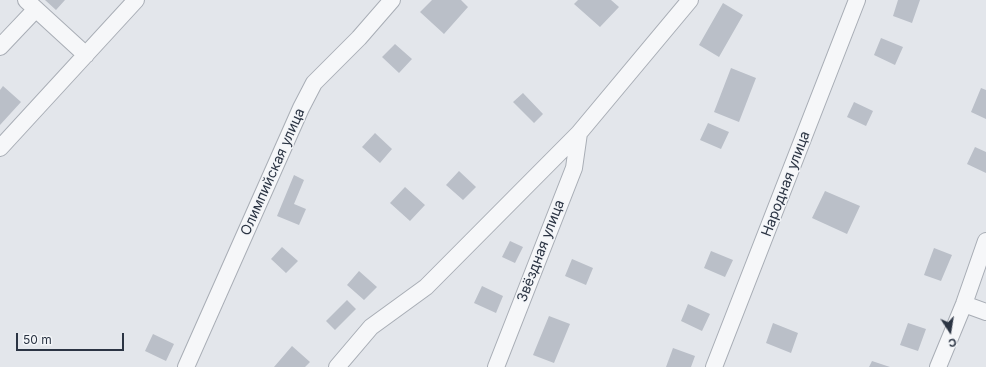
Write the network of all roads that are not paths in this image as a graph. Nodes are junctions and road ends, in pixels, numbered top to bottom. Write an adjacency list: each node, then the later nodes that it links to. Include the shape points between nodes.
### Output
1 (136, 0): 7 (street)
2 (392, 0): 13 (street, Олимпийская улица, via 314,83)
3 (690, 0): 8 (street)
4 (857, 0): 16 (street, Народная улица)
5 (31, 4): 6 (street); 7 (street)
6 (0, 48)
7 (86, 55): 9 (street)
8 (579, 133): 14 (street, via 426,287 371,327); 15 (street, Звёздная улица, via 574,168)
9 (0, 148)
10 (986, 240): 11 (street)
11 (964, 304): 12 (street); 17 (street)
12 (986, 312)
13 (186, 367)
14 (337, 367)
15 (496, 367)
16 (714, 367)
17 (938, 367)

